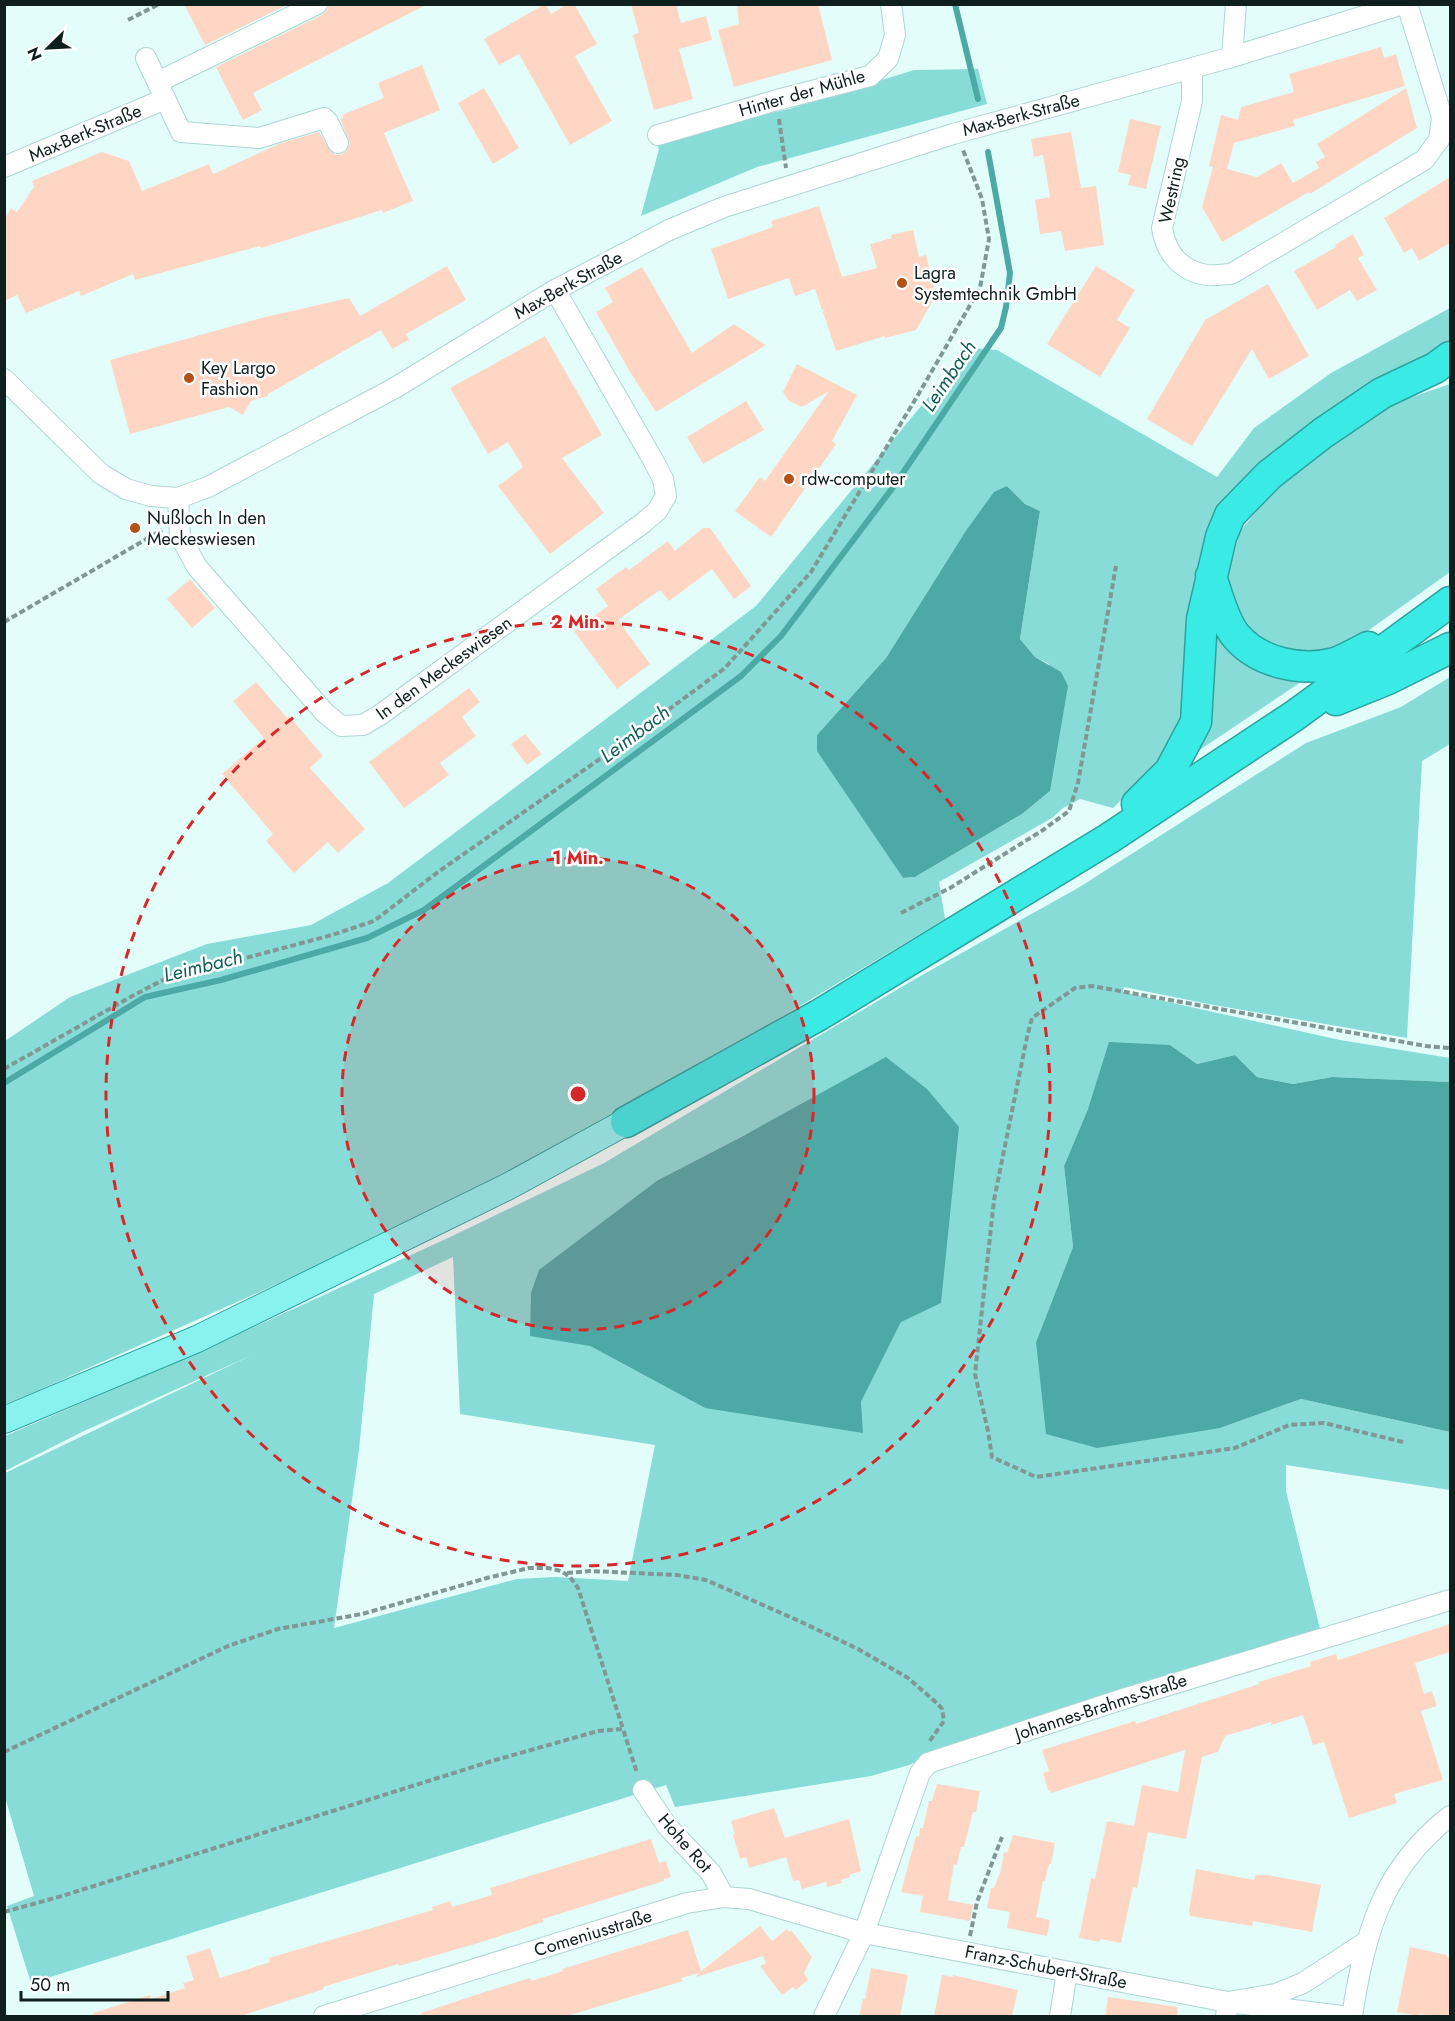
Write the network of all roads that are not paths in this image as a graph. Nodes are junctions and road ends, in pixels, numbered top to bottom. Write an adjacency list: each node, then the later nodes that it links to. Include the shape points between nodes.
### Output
1 (317, 4): 8 (street, Max-Berk-Straße)
2 (891, 4): 9 (street, Hinter der Mühle, via 895,35 888,59 870,76)
3 (1236, 4): 5 (street)
4 (1405, 4): 5 (street, Westring); 7 (street, Westring, via 1442,117 1439,140 1424,160 1231,274 1208,275 1187,268 1172,255 1162,228 1192,100)
5 (1232, 57): 7 (street, Westring)
6 (146, 58): 8 (street)
7 (1192, 69): 12 (street, Max-Berk-Straße, via 958,133 724,207 669,230)
8 (162, 91): 10 (street, via 181,132 259,138 324,118); 11 (street, Max-Berk-Straße)
9 (658, 135)
10 (338, 143)
11 (4, 167)
12 (555, 290): 15 (street, Max-Berk-Straße, via 393,389 208,487); 15 (street, In den Meckeswiesen, via 653,460 666,496 643,523 363,725 341,726 325,713 197,567 180,536)
13 (1445, 363): 16 (highway, via 1382,393 1269,475 1230,515)
14 (4, 379): 15 (street, Max-Berk-Straße, via 101,474 126,489)
15 (178, 498)
16 (1211, 576): 17 (highway, via 1236,636 1261,656 1299,667 1335,663); 20 (highway, via 1202,619 1196,722 1170,771 1143,796)
17 (1441, 610): 19 (highway)
18 (1450, 648): 19 (highway, via 1388,679)
19 (1294, 716): 20 (highway)
20 (1108, 839): 21 (highway, via 819,1015)
21 (626, 1122): 22 (main road, via 507,1187 197,1339)
22 (4, 1420)
23 (1450, 1600): 27 (street, Johannes-Brahms-Straße, via 1124,1699 924,1766)
24 (643, 1790): 26 (street, Hohe Rot, via 668,1826 711,1873)
25 (1450, 1816): 28 (street, via 1401,1869 1379,1907)
26 (724, 1897): 27 (street, Comeniusstraße, via 763,1902); 31 (street, Comeniusstraße, via 687,1904)
27 (864, 1933): 29 (street, Franz-Schubert-Straße); 33 (street)
28 (1366, 1942): 30 (street, Franz-Schubert-Straße, via 1303,1983); 36 (street)
29 (1067, 1972): 30 (street, Franz-Schubert-Straße); 34 (street)
30 (1227, 2009): 35 (street, Franz-Schubert-Straße)
31 (352, 2012): 32 (street, Comeniusstraße)
32 (324, 2016)
33 (824, 2016)
34 (1060, 2016)
35 (1342, 2016)
36 (1352, 2016)

